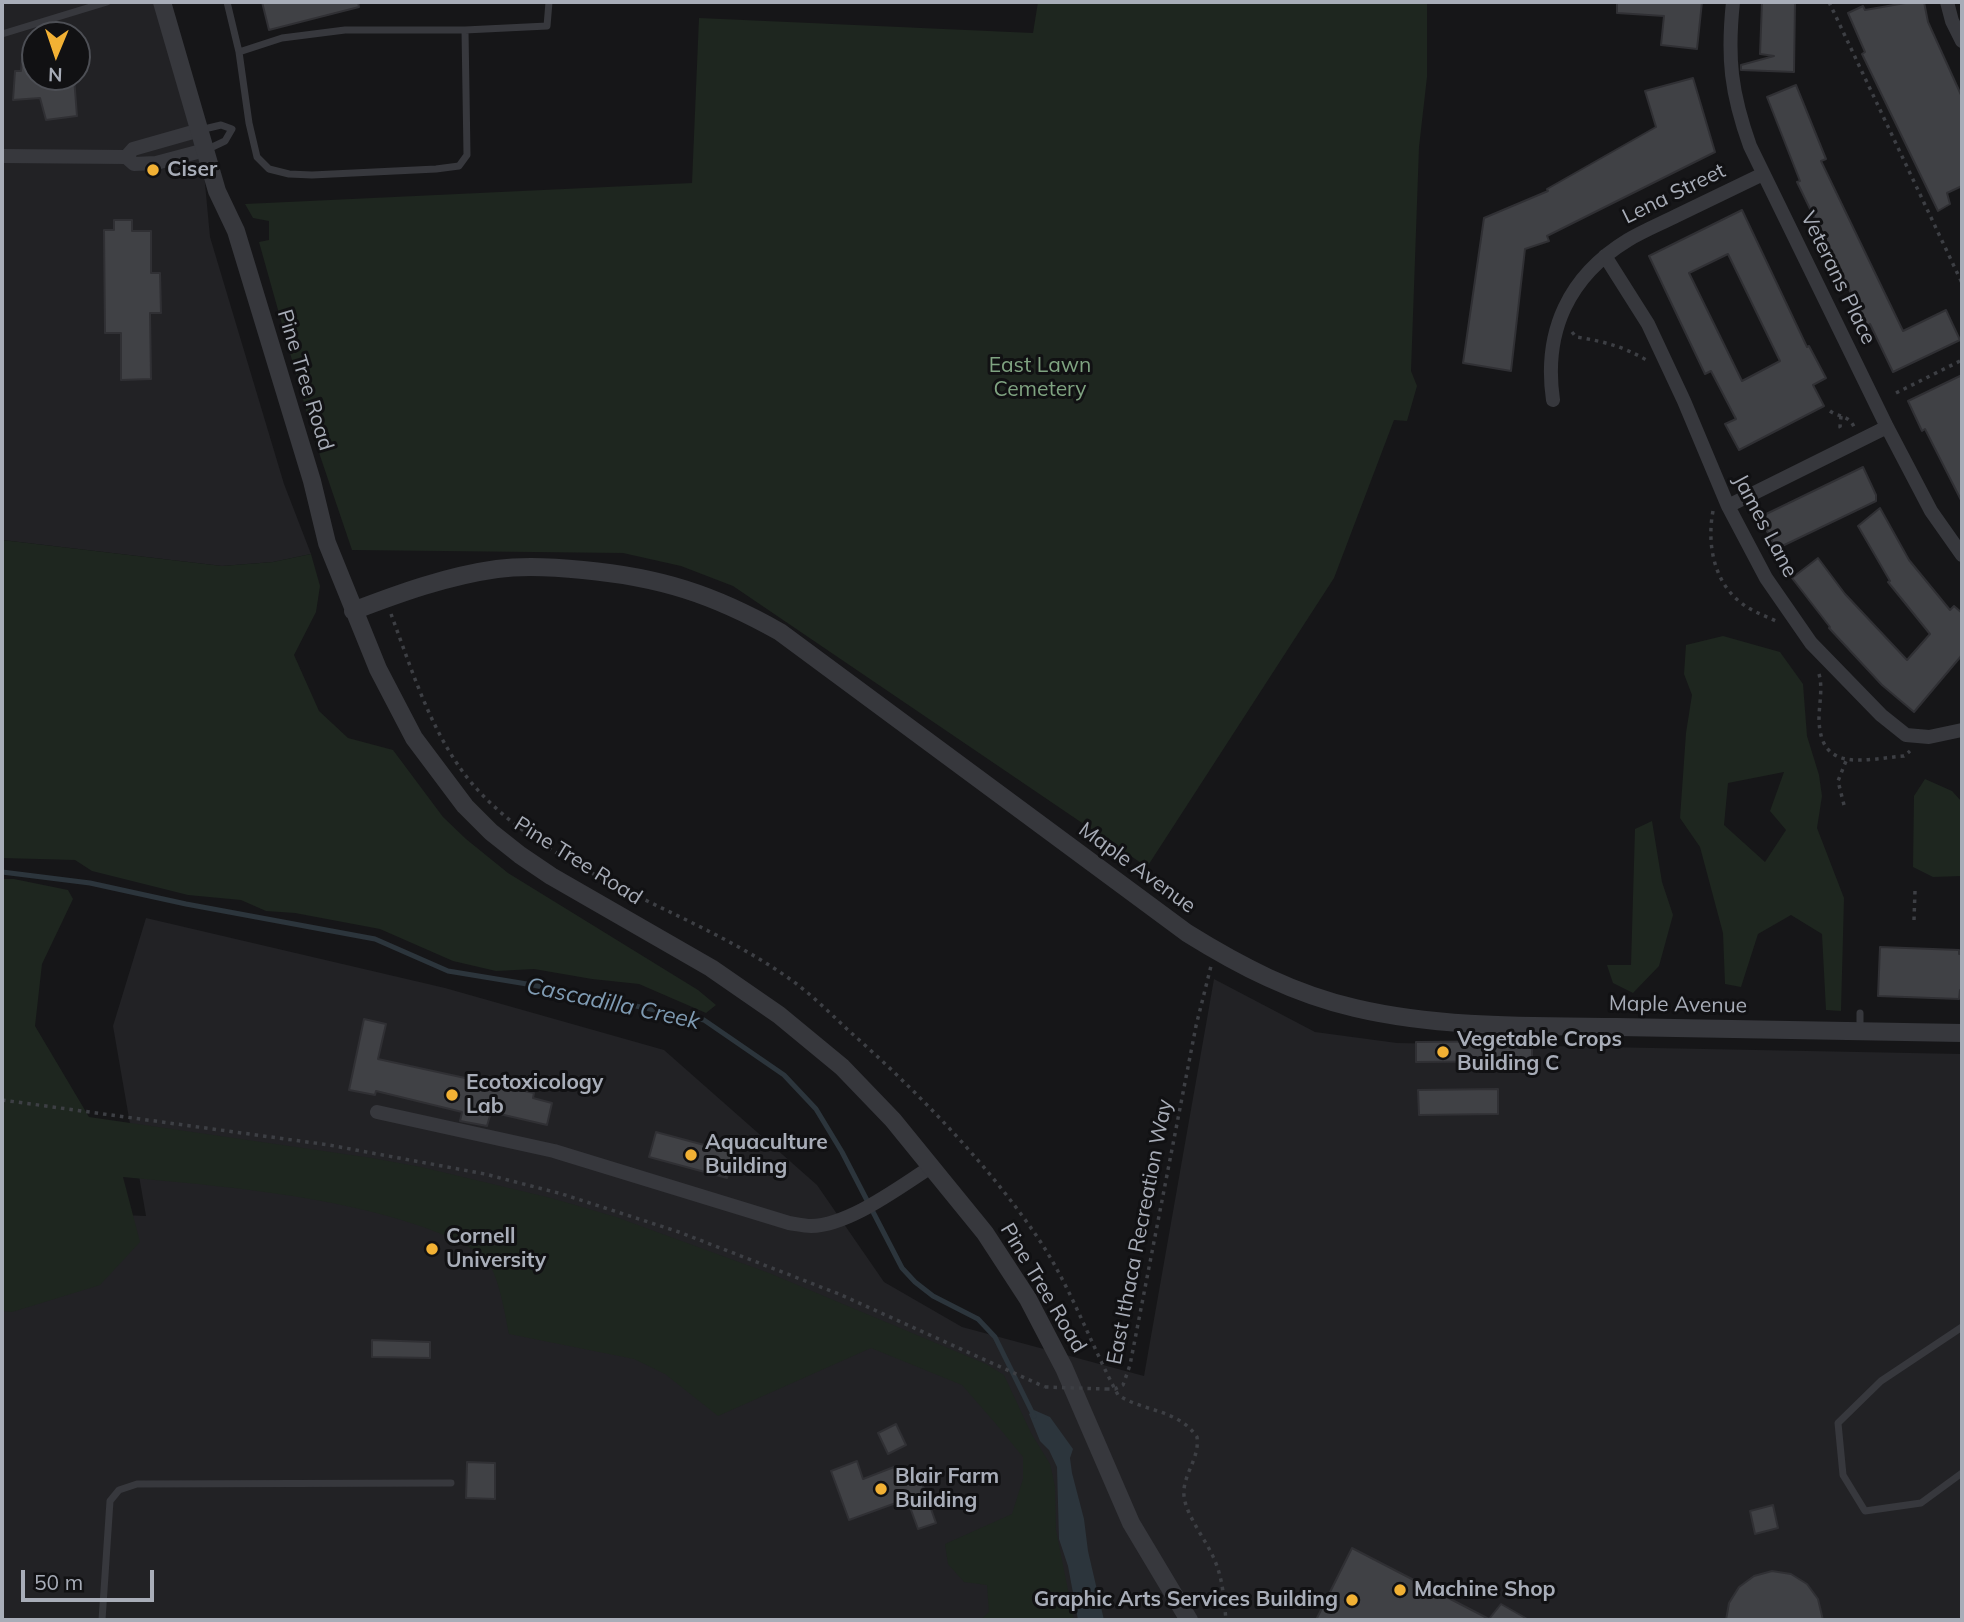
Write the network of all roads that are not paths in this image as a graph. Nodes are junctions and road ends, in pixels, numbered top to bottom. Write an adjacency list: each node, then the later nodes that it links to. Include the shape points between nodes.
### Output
1 (107, 2): 8 (lane)
2 (162, 2): 13 (street, Pine Tree Road)
3 (227, 2): 10 (lane)
4 (549, 2): 7 (lane, via 547,26)
5 (1733, 2): 17 (street, Veterans Place, via 1732,85 1737,110)
6 (1947, 2): 9 (street)
7 (465, 30): 10 (lane, via 345,30 282,38); 11 (lane, via 467,155 459,166 312,175 278,172 257,157)
8 (2, 34)
9 (1962, 41)
10 (239, 52): 11 (lane)
11 (249, 123): 12 (lane)
12 (232, 129): 13 (lane, via 221,125); 14 (lane, via 225,141)
13 (200, 130): 14 (street, Pine Tree Road); 16 (street, via 133,149)
14 (205, 150): 16 (street, via 149,164 134,164); 23 (street, Pine Tree Road, via 236,231 327,543)
15 (2, 156): 16 (street)
16 (125, 157)
17 (1763, 174): 18 (street, Lena Street, via 1630,239); 20 (street, Veterans Place)
18 (1605, 256): 19 (street, Lena Street, via 1579,282 1562,312 1551,360); 21 (street, James Lane, via 1648,324)
19 (1553, 400)
20 (1887, 427): 21 (street); 22 (street, Veterans Place, via 1931,511)
21 (1728, 506): 24 (street, James Lane, via 1766,579 1811,643 1881,715 1906,736)
22 (1962, 555)
23 (353, 611): 25 (street, Maple Avenue, via 459,576 500,568 616,573 701,593 780,632 1187,933 1257,974 1354,1008 1446,1022 1570,1026 1860,1022); 27 (street, Pine Tree Road, via 414,738 457,797 491,832 551,876 712,968 779,1015 842,1067)
24 (1962, 730)
25 (1962, 1033)
26 (377, 1112): 27 (street, via 554,1151 811,1226 852,1214)
27 (931, 1167): 32 (street, Pine Tree Road, via 985,1233 1028,1299 1064,1368 1131,1523)
28 (1962, 1327): 29 (lane, via 1881,1381 1838,1423 1843,1475 1865,1511 1921,1503)
29 (1962, 1473)
30 (451, 1483): 31 (lane, via 137,1484 119,1490 110,1501)
31 (102, 1620)
32 (1189, 1620)

